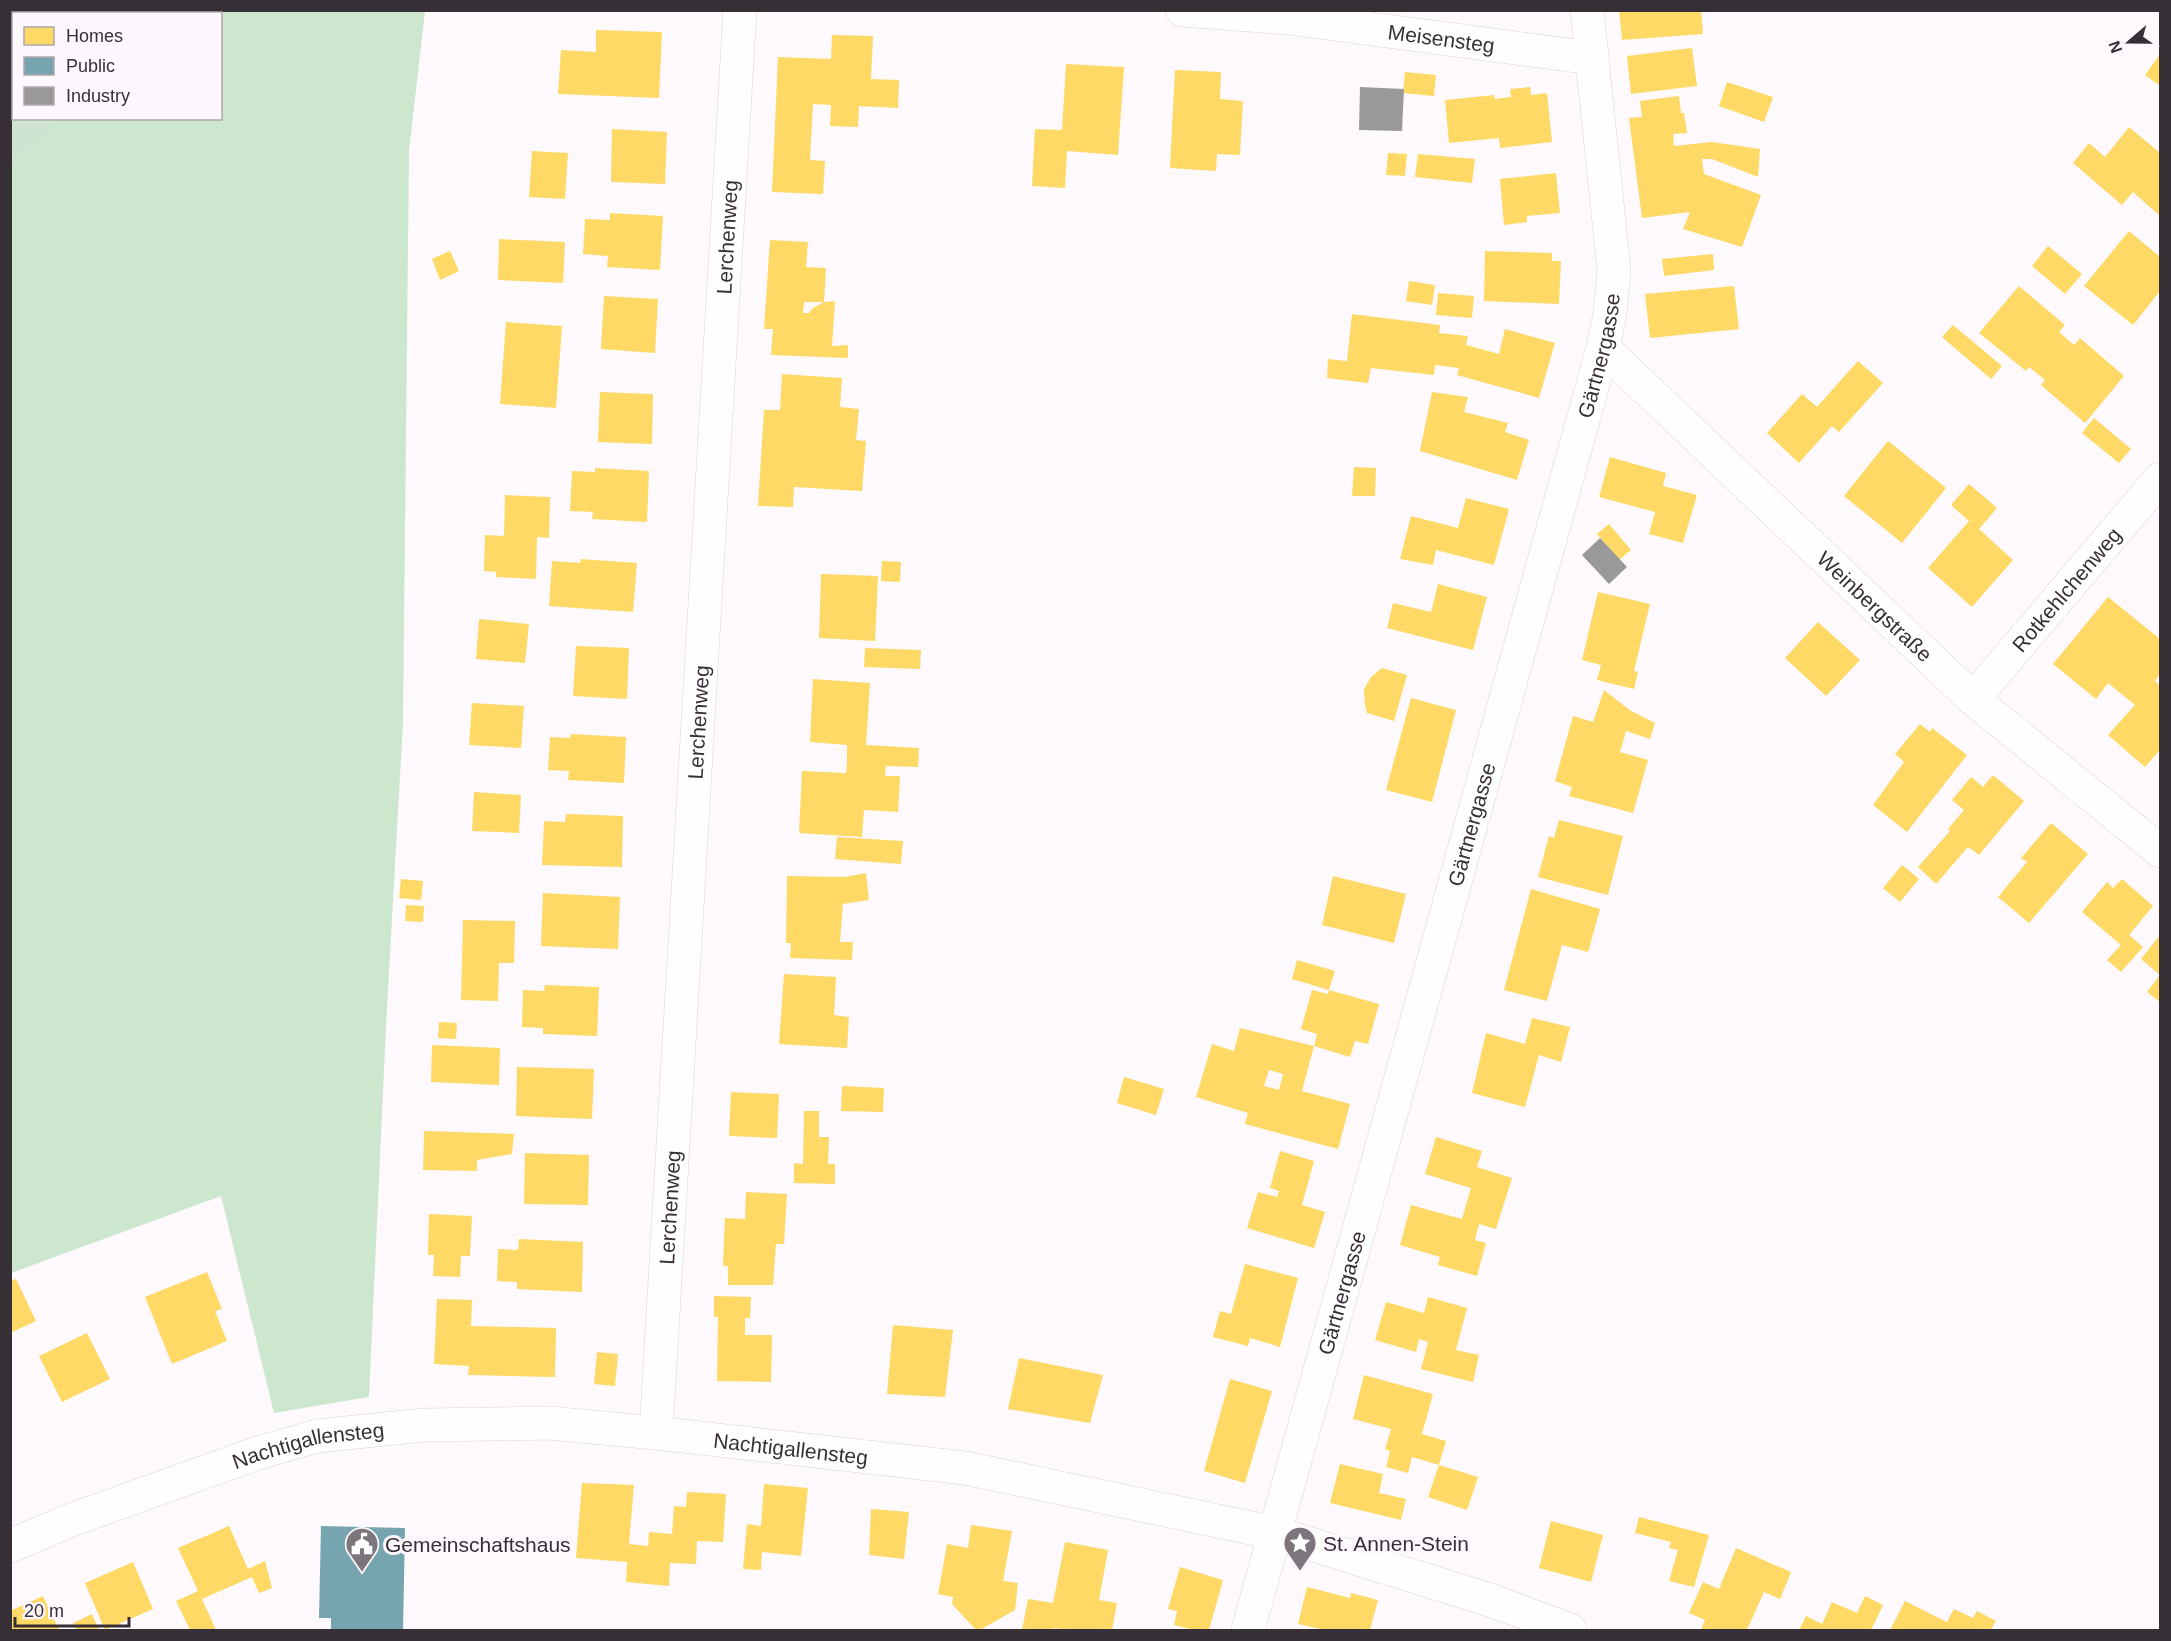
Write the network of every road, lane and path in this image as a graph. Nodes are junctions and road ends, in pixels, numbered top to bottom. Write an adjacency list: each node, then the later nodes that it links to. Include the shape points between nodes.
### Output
1 (740, 10): 9 (street, Lerchenweg)
2 (1182, 10): 4 (street, Meisensteg, via 1289,18)
3 (1587, 10): 4 (street, Gärtnergasse)
4 (1592, 58): 5 (street, Gärtnergasse, via 1614,270)
5 (1603, 348): 7 (street, Weinbergstraße); 10 (street, Gärtnergasse)
6 (2160, 479): 7 (street, Rotkehlchenweg)
7 (1973, 699): 8 (street, Weinbergstraße)
8 (2160, 851)
9 (656, 1433): 10 (street, Nachtigallensteg, via 965,1468); 11 (street, Nachtigallensteg, via 550,1423 424,1425 317,1436 244,1458)
10 (1275, 1533): 12 (street, Gärtnergasse); 13 (street, Nachtigallensteg, via 1490,1600)
11 (10, 1546)
12 (1248, 1630)
13 (1570, 1630)

